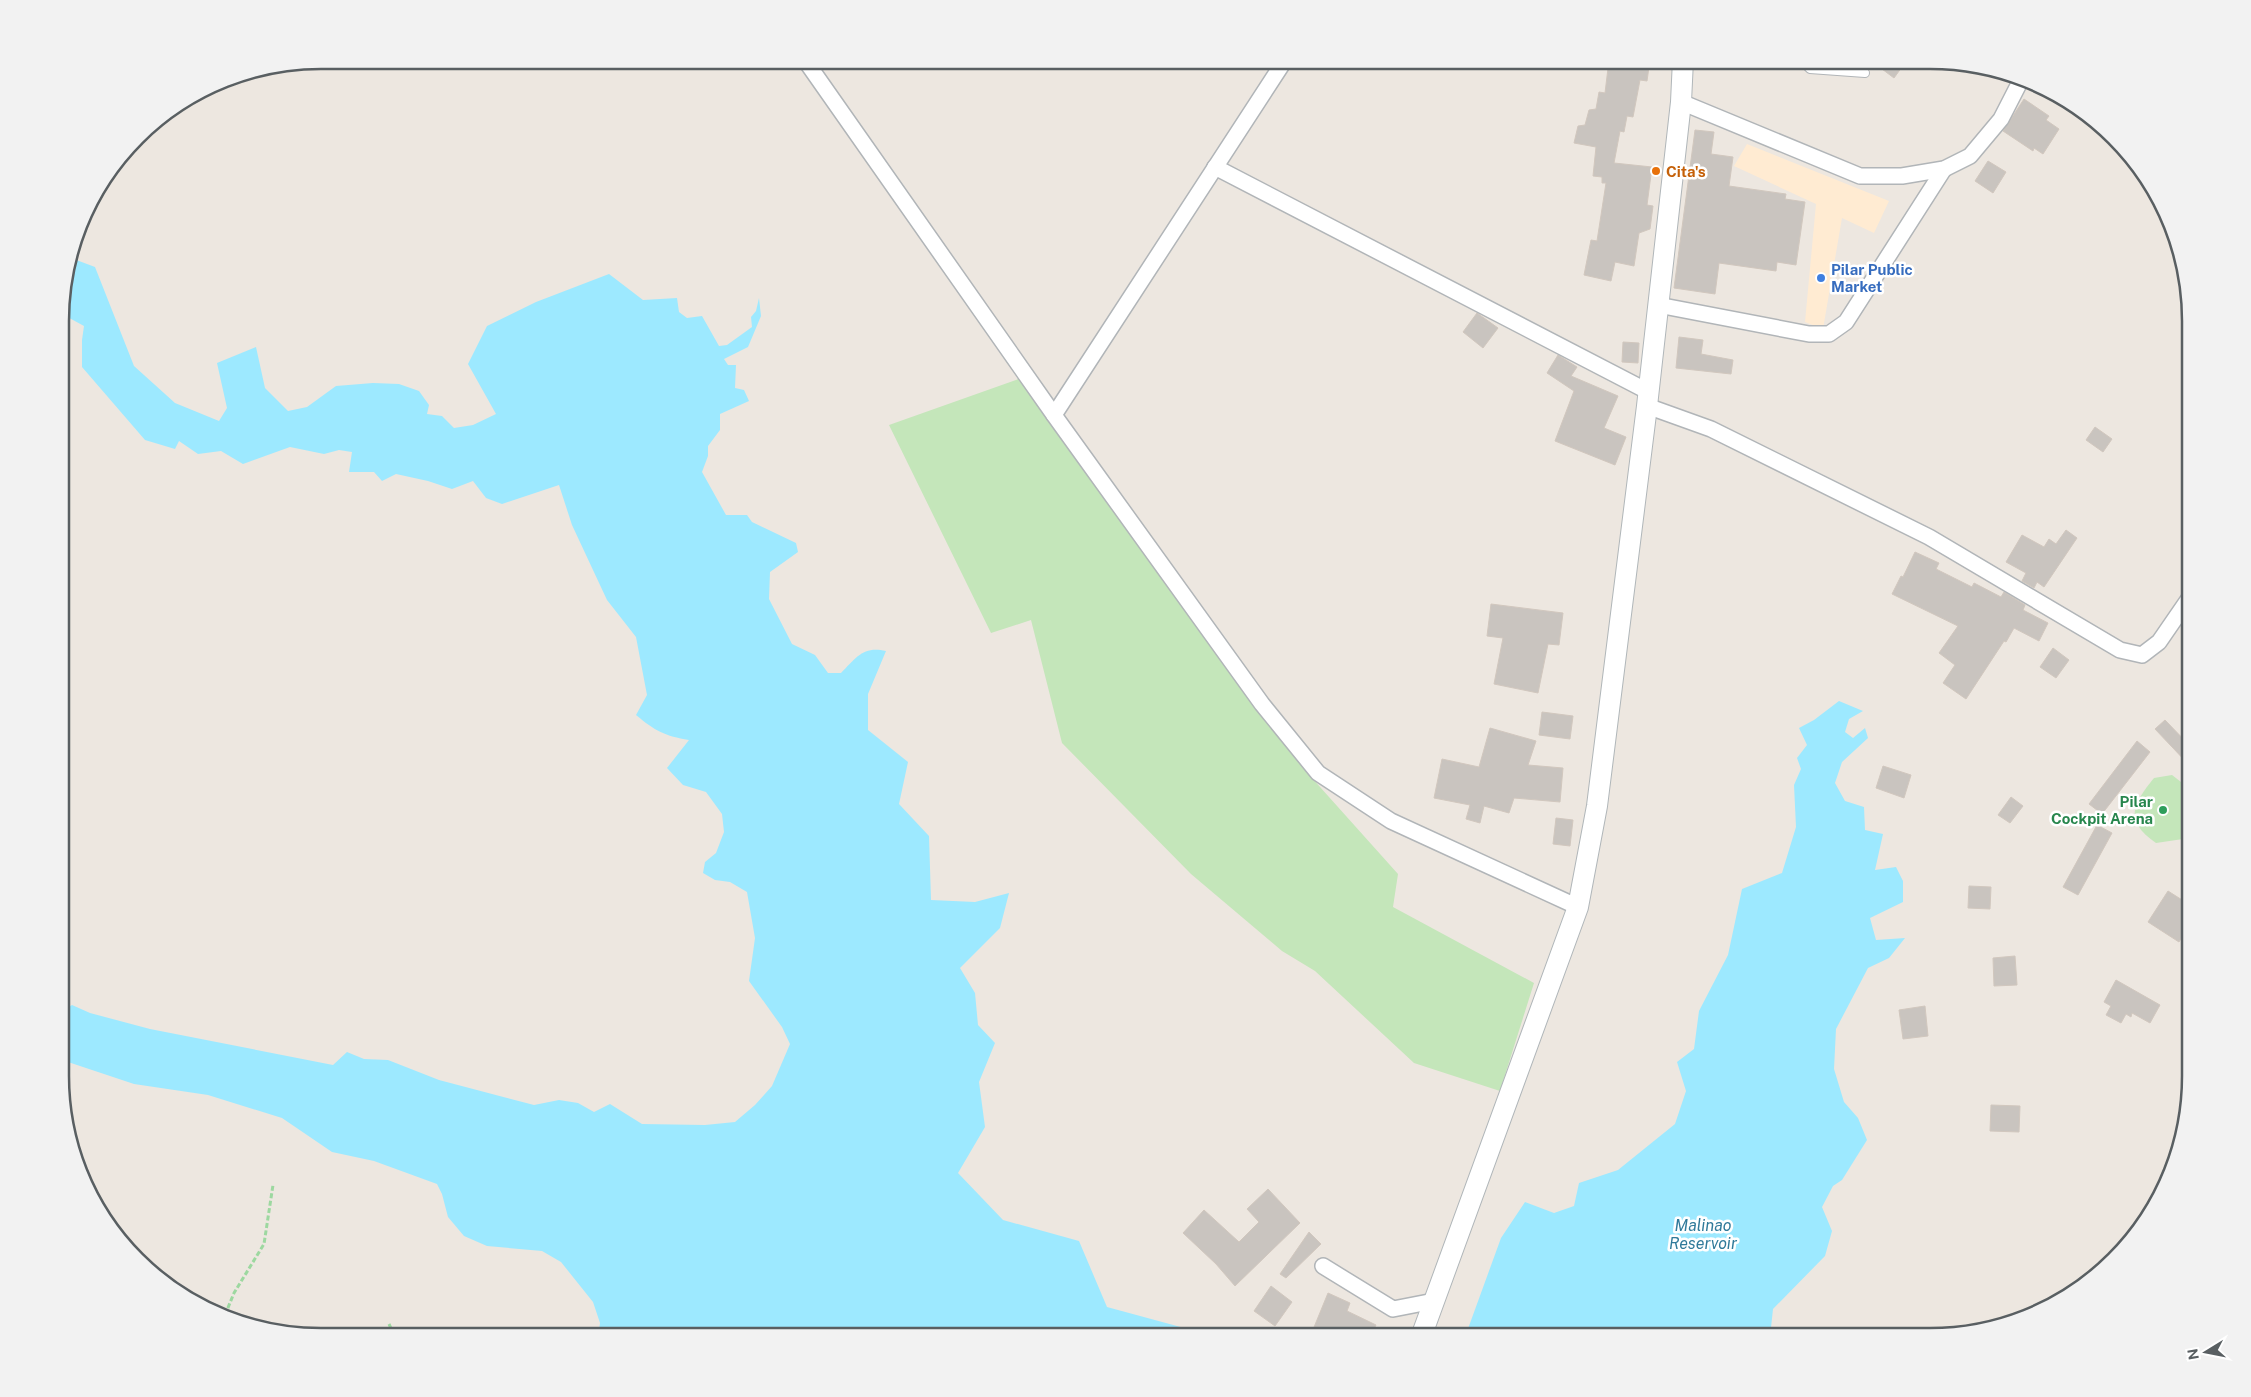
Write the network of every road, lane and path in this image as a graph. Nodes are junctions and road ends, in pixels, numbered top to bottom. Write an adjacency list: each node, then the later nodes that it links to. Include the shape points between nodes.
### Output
1 (811, 69): 12 (street)
2 (1279, 69): 8 (street)
3 (1683, 69): 7 (main road)
4 (1810, 69): 5 (lane)
5 (1865, 73)
6 (2019, 85): 9 (street, via 2001,120 1970,156)
7 (1681, 102): 9 (street, via 1860,176 1902,176); 10 (main road)
8 (1215, 168): 11 (street); 12 (street)
9 (1944, 168): 10 (street, via 1846,322 1829,334 1809,334)
10 (1658, 305): 11 (main road)
11 (1648, 399): 13 (street, via 1929,537 2120,650 2142,654 2159,642); 14 (main road, via 1597,806)
12 (1054, 415): 14 (street, via 1262,704 1318,773 1391,821)
13 (2182, 608)
14 (1578, 907): 17 (main road)
15 (273, 1185): 18 (path, via 264,1244)
16 (1323, 1266): 17 (street, via 1393,1309)
17 (1434, 1301): 21 (main road)
18 (227, 1310)
19 (389, 1324): 20 (path)
20 (391, 1328)
21 (1424, 1328)

